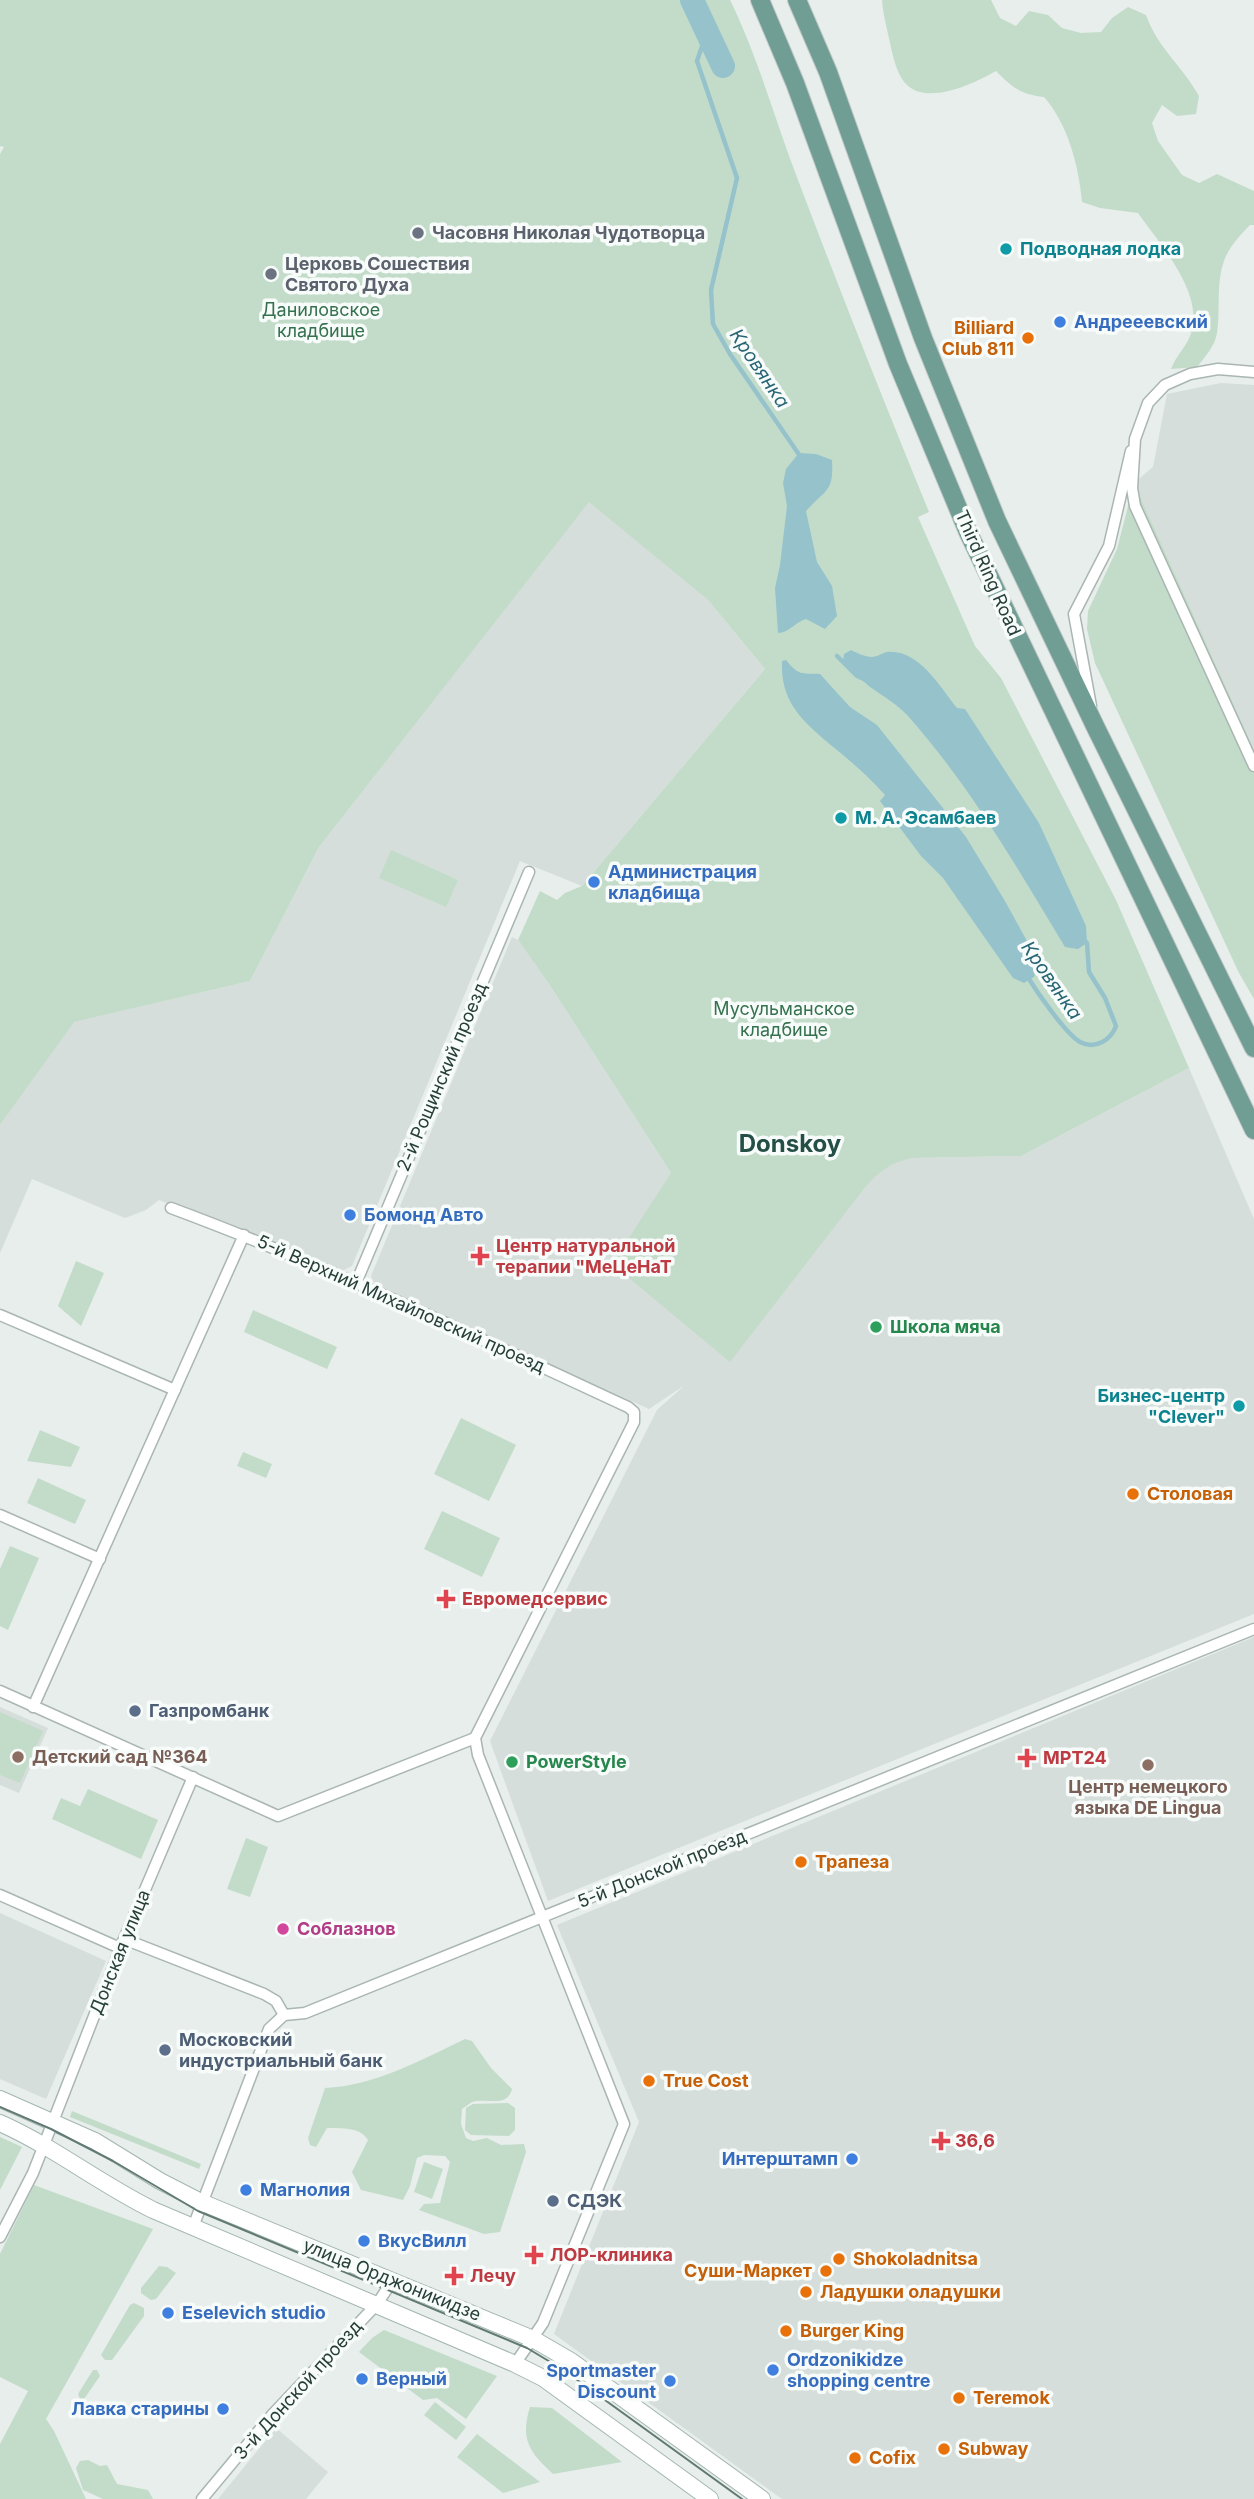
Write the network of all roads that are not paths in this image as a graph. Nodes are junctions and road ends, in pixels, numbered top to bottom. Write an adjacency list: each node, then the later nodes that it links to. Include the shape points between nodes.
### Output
1 (760, 0): 9 (main road, Third Ring Road, via 898,364 968,532)
2 (797, 0): 5 (main road, Third Ring Road, via 828,72 923,338 997,521)
3 (1254, 372): 4 (street, via 1218,369 1165,385 1148,403)
4 (1135, 439): 5 (street, via 1110,546 1074,614); 6 (street, via 1135,506)
5 (1095, 726): 8 (main road, Third Ring Road)
6 (1254, 766)
7 (529, 872): 12 (street, 2-й Рощинский проезд)
8 (1254, 1048)
9 (1254, 1130)
10 (171, 1208): 11 (street, 5-й Верхний Михайловский проезд)
11 (244, 1235): 12 (street, 5-й Верхний Михайловский проезд); 14 (street)
12 (356, 1283): 20 (street, 5-й Верхний Михайловский проезд, via 634,1412 634,1422)
13 (0, 1315): 14 (street)
14 (174, 1390): 16 (street)
15 (0, 1515): 16 (street)
16 (100, 1559): 19 (street)
17 (1254, 1629): 23 (street, 5-й Донской проезд)
18 (0, 1691): 19 (street)
19 (33, 1707): 21 (street)
20 (475, 1738): 21 (street, via 278,1816); 23 (street)
21 (193, 1777): 24 (street, Донская улица)
22 (0, 1895): 24 (street)
23 (542, 1917): 25 (street, 5-й Донской проезд, via 306,2013); 35 (street, via 624,2124)
24 (122, 1943): 25 (street, via 264,1994 276,2001); 27 (street, Донская улица)
25 (284, 2015): 30 (street, via 269,2029)
26 (0, 2099): 27 (main road, улица Орджоникидзе)
27 (54, 2122): 29 (street, Донская улица); 30 (main road, улица Орджоникидзе)
28 (0, 2123): 29 (main road, улица Орджоникидзе)
29 (45, 2145): 31 (main road, улица Орджоникидзе, via 125,2196); 32 (street, Донская улица)
30 (201, 2202): 31 (street); 33 (main road, улица Орджоникидзе)
31 (193, 2227): 34 (main road, улица Орджоникидзе)
32 (0, 2237)
33 (393, 2280): 34 (street, 3-й Донской проезд); 35 (main road, улица Орджоникидзе)
34 (377, 2304): 36 (main road, улица Орджоникидзе); 37 (street, 3-й Донской проезд, via 272,2415)
35 (533, 2339): 36 (street); 39 (main road, улица Орджоникидзе, via 571,2361)
36 (515, 2364): 38 (main road, улица Орджоникидзе, via 543,2378)
37 (202, 2499)
38 (710, 2499)
39 (762, 2499)

